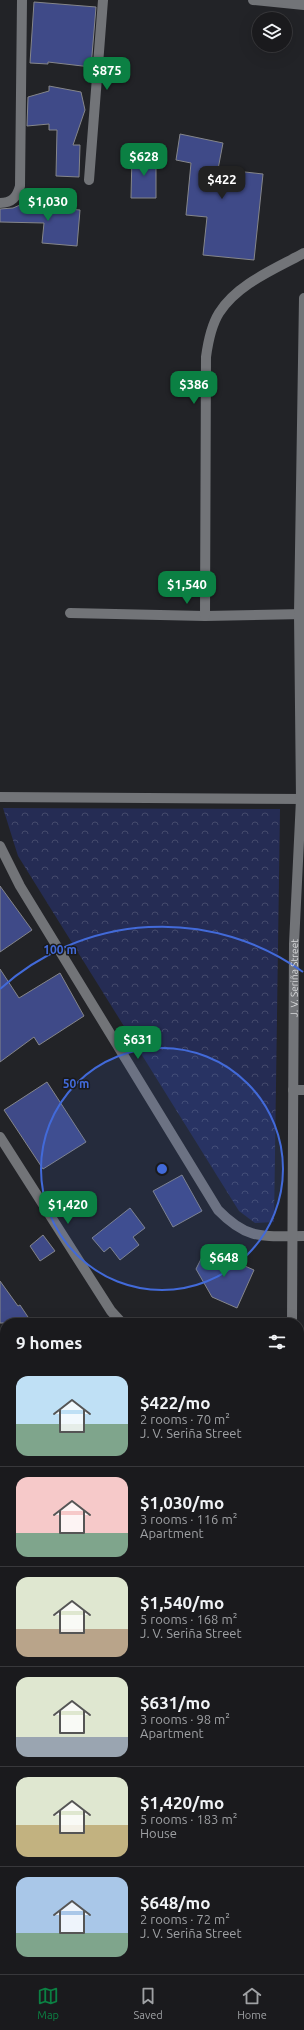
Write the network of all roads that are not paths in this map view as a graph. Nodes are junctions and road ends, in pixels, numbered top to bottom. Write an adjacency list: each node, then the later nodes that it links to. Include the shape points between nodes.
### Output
1 (22, 0): 6 (street, via 20,186 14,199)
2 (103, 0): 5 (street)
3 (253, 0): 4 (street)
4 (304, 5)
5 (89, 180)
6 (0, 203)
7 (304, 253): 11 (street, via 253,281 229,299 219,313 210,334 206,357)
8 (304, 298): 10 (street, J. V. Seriña Street)
9 (70, 613): 11 (street)
10 (301, 614): 11 (street); 13 (street, J. V. Seriña Street)
11 (205, 616)
12 (0, 797): 13 (street)
13 (303, 799): 15 (street, J. V. Seriña Street)
14 (0, 846): 19 (street, via 20,886 218,1210 245,1232 261,1236)
15 (299, 944): 16 (street, J. V. Seriña Street)
16 (293, 1090): 17 (street); 19 (street, J. V. Seriña Street)
17 (304, 1090)
18 (0, 1137): 21 (street, via 110,1311)
19 (293, 1236): 20 (street); 22 (street, J. V. Seriña Street)
20 (304, 1236)
21 (117, 1318)
22 (292, 1318)

